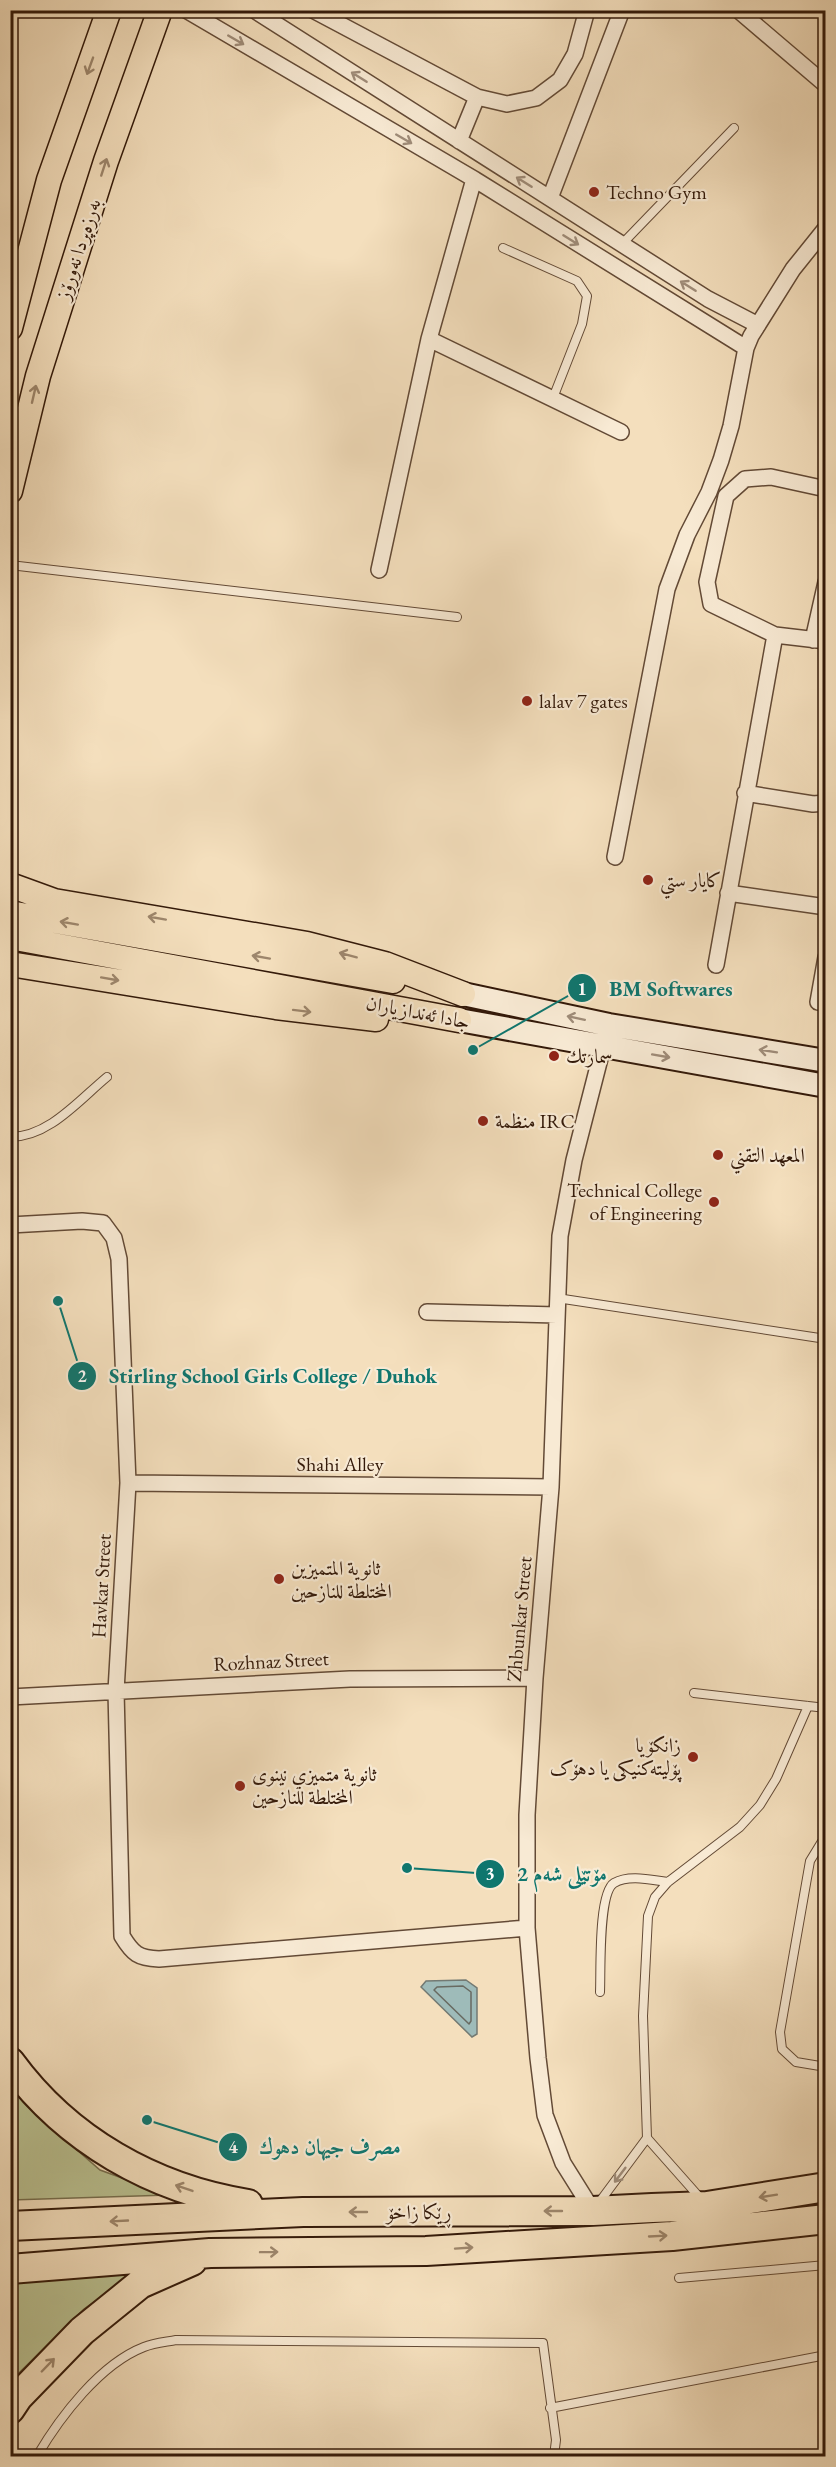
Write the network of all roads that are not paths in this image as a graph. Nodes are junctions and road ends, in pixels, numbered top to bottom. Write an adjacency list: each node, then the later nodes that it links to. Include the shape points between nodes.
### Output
1 (110, 10): 21 (main road, one-way to 21, via 49,180)
2 (160, 10): 27 (main road, بەرزەپردا نەورۆز, one-way to 2, via 38,376 106,161)
3 (186, 10): 13 (street, one-way to 13)
4 (254, 10): 12 (street, one-way to 4)
5 (313, 10): 10 (street)
6 (587, 10): 10 (street, via 575,54 560,80 536,98 507,104)
7 (622, 10): 14 (street)
8 (738, 10): 9 (street)
9 (825, 85)
10 (477, 97): 12 (street)
11 (734, 128): 16 (lane)
12 (459, 141): 14 (street, one-way to 12)
13 (474, 179): 19 (street, one-way to 19); 22 (street)
14 (550, 198): 16 (street)
15 (825, 228): 20 (street, via 793,269)
16 (622, 244): 18 (street, one-way to 16)
17 (503, 248): 24 (lane, via 577,281 587,296 582,324)
18 (708, 299): 19 (street); 20 (street)
19 (696, 318): 23 (street)
20 (758, 325): 23 (street)
21 (10, 328)
22 (429, 339): 24 (street); 29 (street)
23 (746, 348): 36 (street, via 721,460 668,589)
24 (553, 399): 25 (street)
25 (621, 432)
26 (825, 489): 32 (street, via 771,477 745,479 726,496 707,582 711,604)
27 (10, 491)
28 (10, 565): 31 (lane)
29 (380, 570)
30 (825, 582): 33 (street)
31 (457, 617)
32 (775, 635): 33 (street); 34 (street)
33 (819, 641)
34 (745, 793): 35 (street); 38 (street)
35 (825, 803)
36 (615, 857)
37 (10, 885): 45 (main road, one-way to 37, via 385,964 307,944 54,901)
38 (728, 893): 39 (street); 44 (street)
39 (825, 907)
40 (10, 912): 45 (main road, جادا ئەندازیاران, one-way to 40)
41 (10, 937): 47 (main road, جادا ئەندازیاران)
42 (825, 957): 46 (street)
43 (10, 964): 47 (main road, one-way to 47, via 276,1007 375,1019)
44 (716, 965)
45 (463, 994): 48 (main road, جادا ئەندازیاران, one-way to 45)
46 (818, 1002)
47 (459, 1020): 48 (main road, جادا ئەندازیاران)
48 (606, 1035): 49 (main road, جادا ئەندازیاران, one-way to 48); 51 (main road, جادا ئەندازیاران, one-way to 51); 54 (street, Zhbunkar Street, via 574,1160 560,1236)
49 (825, 1061)
50 (107, 1077): 52 (lane, via 45,1129)
51 (825, 1086)
52 (10, 1137)
53 (10, 1226): 58 (street, Havkar Street, via 93,1222 104,1224 114,1238 119,1259)
54 (557, 1298): 56 (street, Zhbunkar Street); 57 (lane)
55 (428, 1312): 56 (street)
56 (556, 1316): 59 (street, Zhbunkar Street)
57 (825, 1339)
58 (128, 1483): 59 (street, Shahi Alley); 61 (street, Havkar Street)
59 (551, 1487): 60 (street, Zhbunkar Street)
60 (535, 1678): 61 (street, Rozhnaz Street, via 350,1679); 68 (street, Zhbunkar Street, via 527,1815)
61 (116, 1691): 63 (street, Rozhnaz Street); 68 (street, Havkar Street, via 122,1936 130,1950 142,1958)
62 (694, 1693): 64 (lane)
63 (10, 1697)
64 (808, 1706): 65 (lane); 67 (lane, via 776,1779 760,1805 740,1827)
65 (825, 1707)
66 (825, 1840): 71 (lane, via 810,1861 780,2032 782,2049 796,2062)
67 (668, 1882): 69 (lane, via 623,1879 607,1890); 72 (lane, via 656,1897 647,1927 643,2016)
68 (527, 1928): 75 (street, Zhbunkar Street, via 545,2115 563,2163)
69 (600, 1992)
70 (10, 2062): 76 (highway, one-way to 70, via 219,2199 125,2164 50,2109)
71 (825, 2067)
72 (647, 2138): 74 (lane); 75 (lane, one-way to 75)
73 (825, 2187): 74 (highway, ڕێکا زاخۆ, one-way to 74)
74 (707, 2206): 75 (highway, ڕێکا زاخۆ)
75 (593, 2211): 76 (highway, ڕێکا زاخۆ, one-way to 76)
76 (303, 2212): 78 (highway, ڕێکا زاخۆ, one-way to 78)
77 (825, 2219): 79 (highway, ڕێکا زاخۆ, one-way to 77, via 426,2251 672,2235)
78 (10, 2226)
79 (210, 2253): 81 (highway, ڕێکا زاخۆ); 85 (highway, one-way to 79, via 82,2331 140,2284)
80 (825, 2265): 82 (lane)
81 (10, 2269)
82 (679, 2277)
83 (825, 2355): 84 (lane)
84 (550, 2408): 86 (lane, via 543,2343 176,2340 144,2347 116,2362 81,2396 52,2431); 87 (lane, via 556,2440)
85 (10, 2409)
86 (37, 2457)
87 (554, 2457)

